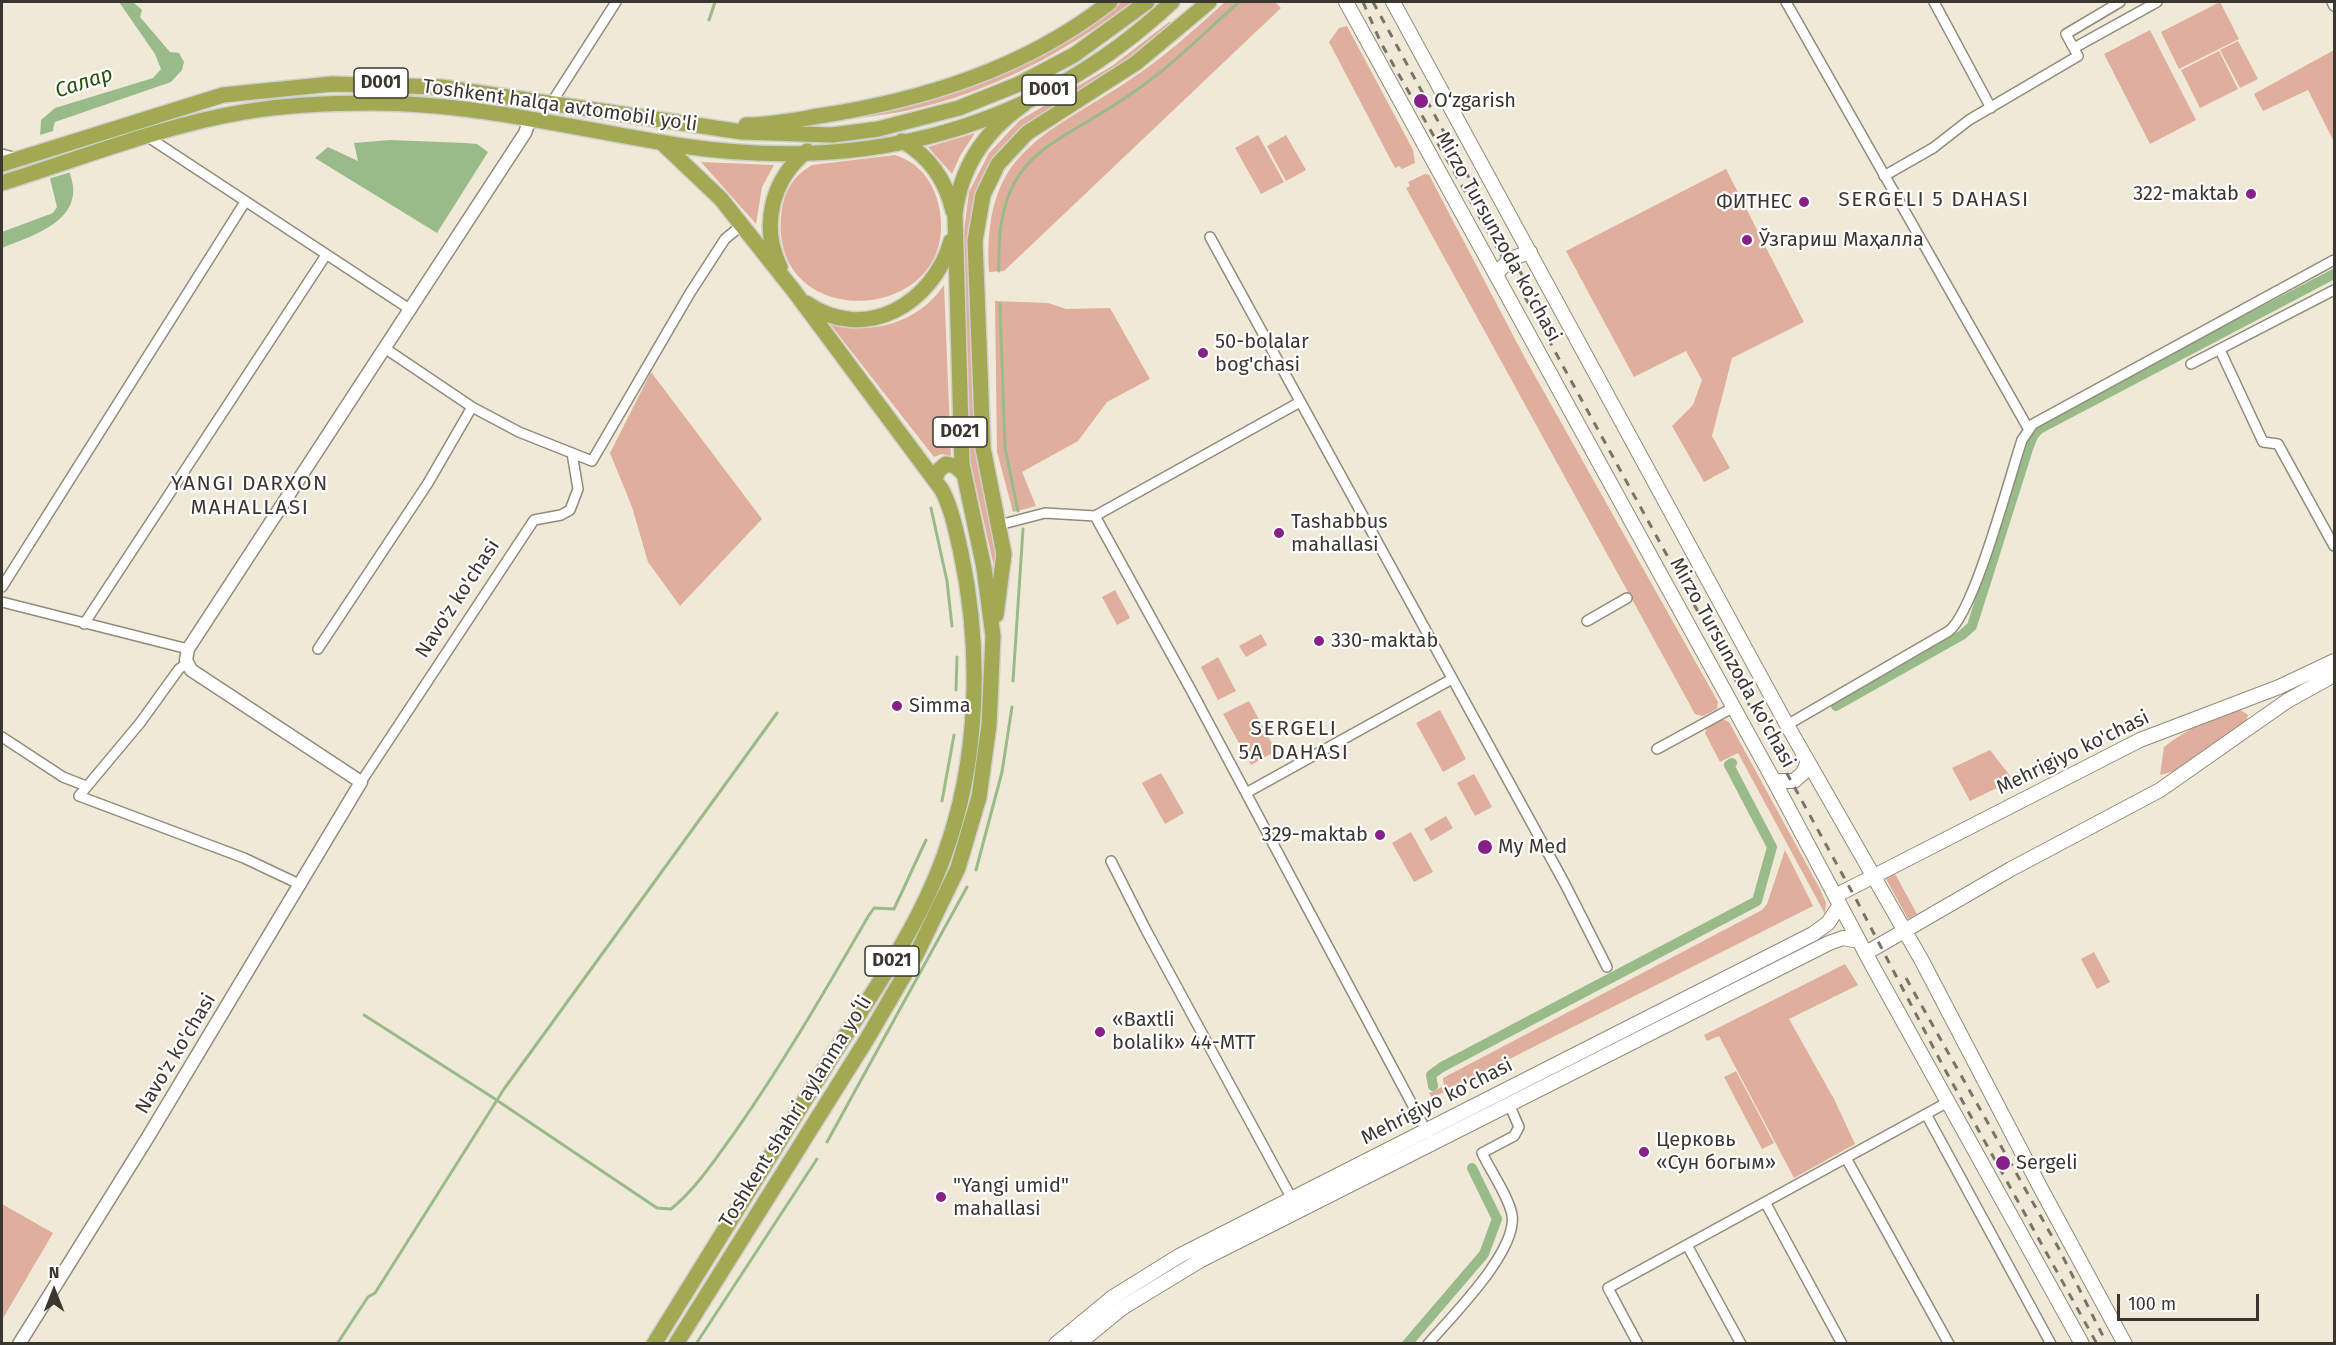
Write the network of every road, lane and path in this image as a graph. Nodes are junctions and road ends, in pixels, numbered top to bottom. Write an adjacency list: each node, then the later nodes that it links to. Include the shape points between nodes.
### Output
1 (616, 2): 17 (street)
2 (1110, 2): 22 (highway, via 1020,58 935,90 884,104 799,119 751,125)
3 (1147, 2): 23 (highway, D001, via 1074,55 1019,84 959,108)
4 (1172, 2): 14 (highway, D001)
5 (1346, 2): 41 (main road, Mirzo Tursunzoda ko'chasi)
6 (1393, 2): 38 (main road, Mirzo Tursunzoda ko'chasi)
7 (1786, 2): 32 (street)
8 (1934, 2): 19 (street)
9 (2120, 2): 15 (street, via 2066,34)
10 (2157, 2): 15 (street)
11 (2332, 2): 13 (street)
12 (1206, 5): 14 (highway); 55 (highway, via 1136,63 1027,133 1002,159 985,190 975,236 983,448)
13 (2334, 6)
14 (1156, 16): 18 (highway, D001, via 1096,62)
15 (2074, 48): 19 (street, via 2078,56)
16 (206, 99): 17 (highway, Toshkent halqa avtomobil yo'li / D001, via 243,92 376,83); 20 (highway); 30 (highway, Toshkent halqa avtomobil yo'li / D001)
17 (552, 102): 22 (highway, Toshkent halqa avtomobil yo'li / D001)
18 (1024, 104): 27 (highway, D001, via 969,126); 35 (highway, Toshkent shahri aylanma yoʻli / D021, via 998,124 973,156 960,189)
19 (1991, 108): 32 (street)
20 (210, 119): 21 (highway, Toshkent halqa avtomobil yo'li / D001, via 246,111 374,103); 25 (highway, Toshkent halqa avtomobil yo'li / D001)
21 (530, 119): 26 (highway, Toshkent halqa avtomobil yo'li / D001); 44 (street, via 525,133)
22 (685, 126): 24 (highway, Toshkent halqa avtomobil yo'li / D001)
23 (878, 129): 24 (highway, Toshkent halqa avtomobil yo'li / D001); 27 (highway, Toshkent shahri aylanma yoʻli / D021)
24 (832, 135): 29 (highway, Toshkent shahri aylanma yoʻli / D021)
25 (148, 137): 33 (highway, Toshkent halqa avtomobil yo'li / D001); 34 (street)
26 (661, 142): 29 (highway, Toshkent halqa avtomobil yo'li / D001, via 733,152); 36 (highway, Toshkent shahri aylanma yoʻli / D021, via 721,199)
27 (906, 143): 29 (highway, Toshkent halqa avtomobil yo'li / D001); 35 (highway, Toshkent shahri aylanma yoʻli / D021, via 939,175 950,197)
28 (2, 154): 30 (street)
29 (804, 154): 42 (highway, Toshkent shahri aylanma yoʻli / D021, via 782,180 770,221 775,255)
30 (20, 158): 31 (highway, Toshkent halqa avtomobil yo'li)
31 (2, 164)
32 (1884, 176): 50 (street)
33 (2, 183)
34 (245, 202): 39 (street); 57 (street)
35 (954, 224): 42 (highway, Toshkent shahri aylanma yoʻli / D021, via 945,258 933,281 915,299 893,312 861,318 836,316 812,307); 52 (highway, Toshkent shahri aylanma yoʻli / D021)
36 (742, 225): 42 (highway, Toshkent shahri aylanma yoʻli / D021); 51 (street, via 725,239 690,293 592,461)
37 (1209, 237): 48 (street)
38 (1530, 252): 41 (main road, via 1510,258); 70 (main road, Mirzo Tursunzoda ko'chasi)
39 (326, 255): 44 (street); 61 (street)
40 (2334, 260): 50 (street)
41 (1496, 274): 69 (main road, Mirzo Tursunzoda ko'chasi)
42 (794, 291): 53 (highway, Toshkent shahri aylanma yoʻli / D021)
43 (2334, 291): 46 (street)
44 (411, 310): 45 (street)
45 (386, 349): 49 (street); 63 (street)
46 (2220, 350): 47 (street); 56 (street, via 2262,442 2278,444)
47 (2191, 364)
48 (1300, 402): 54 (street); 68 (street)
49 (472, 407): 51 (street, via 519,432); 64 (street, via 428,483)
50 (2028, 428): 70 (street, via 1958,622 1949,632)
51 (572, 453): 75 (street, Navo'z ko'chasi, via 578,489 570,510 534,519)
52 (963, 473): 53 (highway, via 946,464); 62 (highway, Toshkent shahri aylanma yoʻli / D021, via 984,568)
53 (935, 480): 85 (highway, Toshkent shahri aylanma yoʻli / D021, via 956,528 972,616 969,756 950,840 932,886 902,944)
54 (1095, 516): 55 (street, via 1045,513); 77 (street)
55 (999, 525): 62 (highway, via 1004,563)
56 (2334, 546)
57 (2, 587)
58 (1628, 598): 60 (street)
59 (2, 602): 61 (street)
60 (1587, 621)
61 (84, 624): 63 (street)
62 (993, 636): 86 (highway, Toshkent shahri aylanma yoʻli / D021, via 986,758 958,868 932,924)
63 (188, 649): 66 (street)
64 (318, 649)
65 (2334, 661): 79 (main road, Mehrigiyo ko'chasi, via 2279,687 2140,740)
66 (187, 663): 75 (street); 76 (street, via 178,669 140,723)
67 (2334, 675): 82 (main road, Mehrigiyo ko'chasi, via 2287,701 2160,790 2011,868)
68 (1452, 679): 77 (street); 84 (street)
69 (1734, 707): 72 (street); 74 (main road, Mirzo Tursunzoda ko'chasi)
70 (1787, 725): 73 (main road, Mirzo Tursunzoda ko'chasi)
71 (2, 737): 76 (street, via 63,777)
72 (1657, 749)
73 (1808, 762): 74 (main road, via 1794,781); 79 (main road, Mirzo Tursunzoda ko'chasi)
74 (1774, 781): 81 (main road, Mirzo Tursunzoda ko'chasi)
75 (361, 782): 80 (street, Navo'z ko'chasi)
76 (86, 786): 80 (street, via 79,796 244,858)
77 (1246, 793): 91 (street)
78 (1111, 861): 95 (street)
79 (1874, 875): 81 (main road, Mehrigiyo ko'chasi); 82 (main road, Mirzo Tursunzoda ko'chasi)
80 (301, 885): 98 (street, Navo'z ko'chasi)
81 (1838, 900): 83 (main road, Mirzo Tursunzoda ko'chasi); 91 (main road, Mehrigiyo ko'chasi, via 1832,919 1813,934)
82 (1906, 931): 83 (main road, Mehrigiyo ko'chasi); 110 (main road, Mirzo Tursunzoda ko'chasi)
83 (1863, 947): 87 (main road, Mirzo Tursunzoda ko'chasi); 88 (main road, Mehrigiyo ko'chasi, via 1843,939 1829,943)
84 (1607, 967)
85 (850, 1028): 86 (highway, via 855,1038); 90 (highway, Toshkent shahri aylanma yoʻli / D021)
86 (867, 1039): 92 (highway, Toshkent shahri aylanma yoʻli / D021)
87 (1948, 1102): 89 (street); 109 (main road, Mirzo Tursunzoda ko'chasi)
88 (1509, 1104): 93 (main road, Mehrigiyo ko'chasi); 103 (street, via 1519,1127 1514,1136 1482,1153 1512,1213 1512,1230 1494,1264)
89 (1926, 1114): 94 (street); 108 (street)
90 (788, 1127): 92 (highway, via 800,1127); 99 (highway, Toshkent shahri aylanma yoʻli / D021)
91 (1426, 1130): 93 (street); 95 (main road, Mehrigiyo ko'chasi)
92 (805, 1138): 100 (highway, Toshkent shahri aylanma yoʻli / D021)
93 (1432, 1142): 102 (main road, Mehrigiyo ko'chasi, via 1201,1260 1122,1308)
94 (1846, 1158): 96 (street); 107 (street)
95 (1292, 1198): 101 (main road, Mehrigiyo ko'chasi, via 1163,1265 1106,1302)
96 (1765, 1202): 97 (street); 106 (street)
97 (1687, 1245): 104 (street, via 1608,1288); 105 (street)
98 (22, 1343)
99 (654, 1344)
100 (676, 1344)
101 (1056, 1344)
102 (1078, 1344)
103 (1428, 1344)
104 (1638, 1344)
105 (1741, 1344)
106 (1842, 1344)
107 (1949, 1344)
108 (2051, 1344)
109 (2082, 1344)
110 (2125, 1344)

